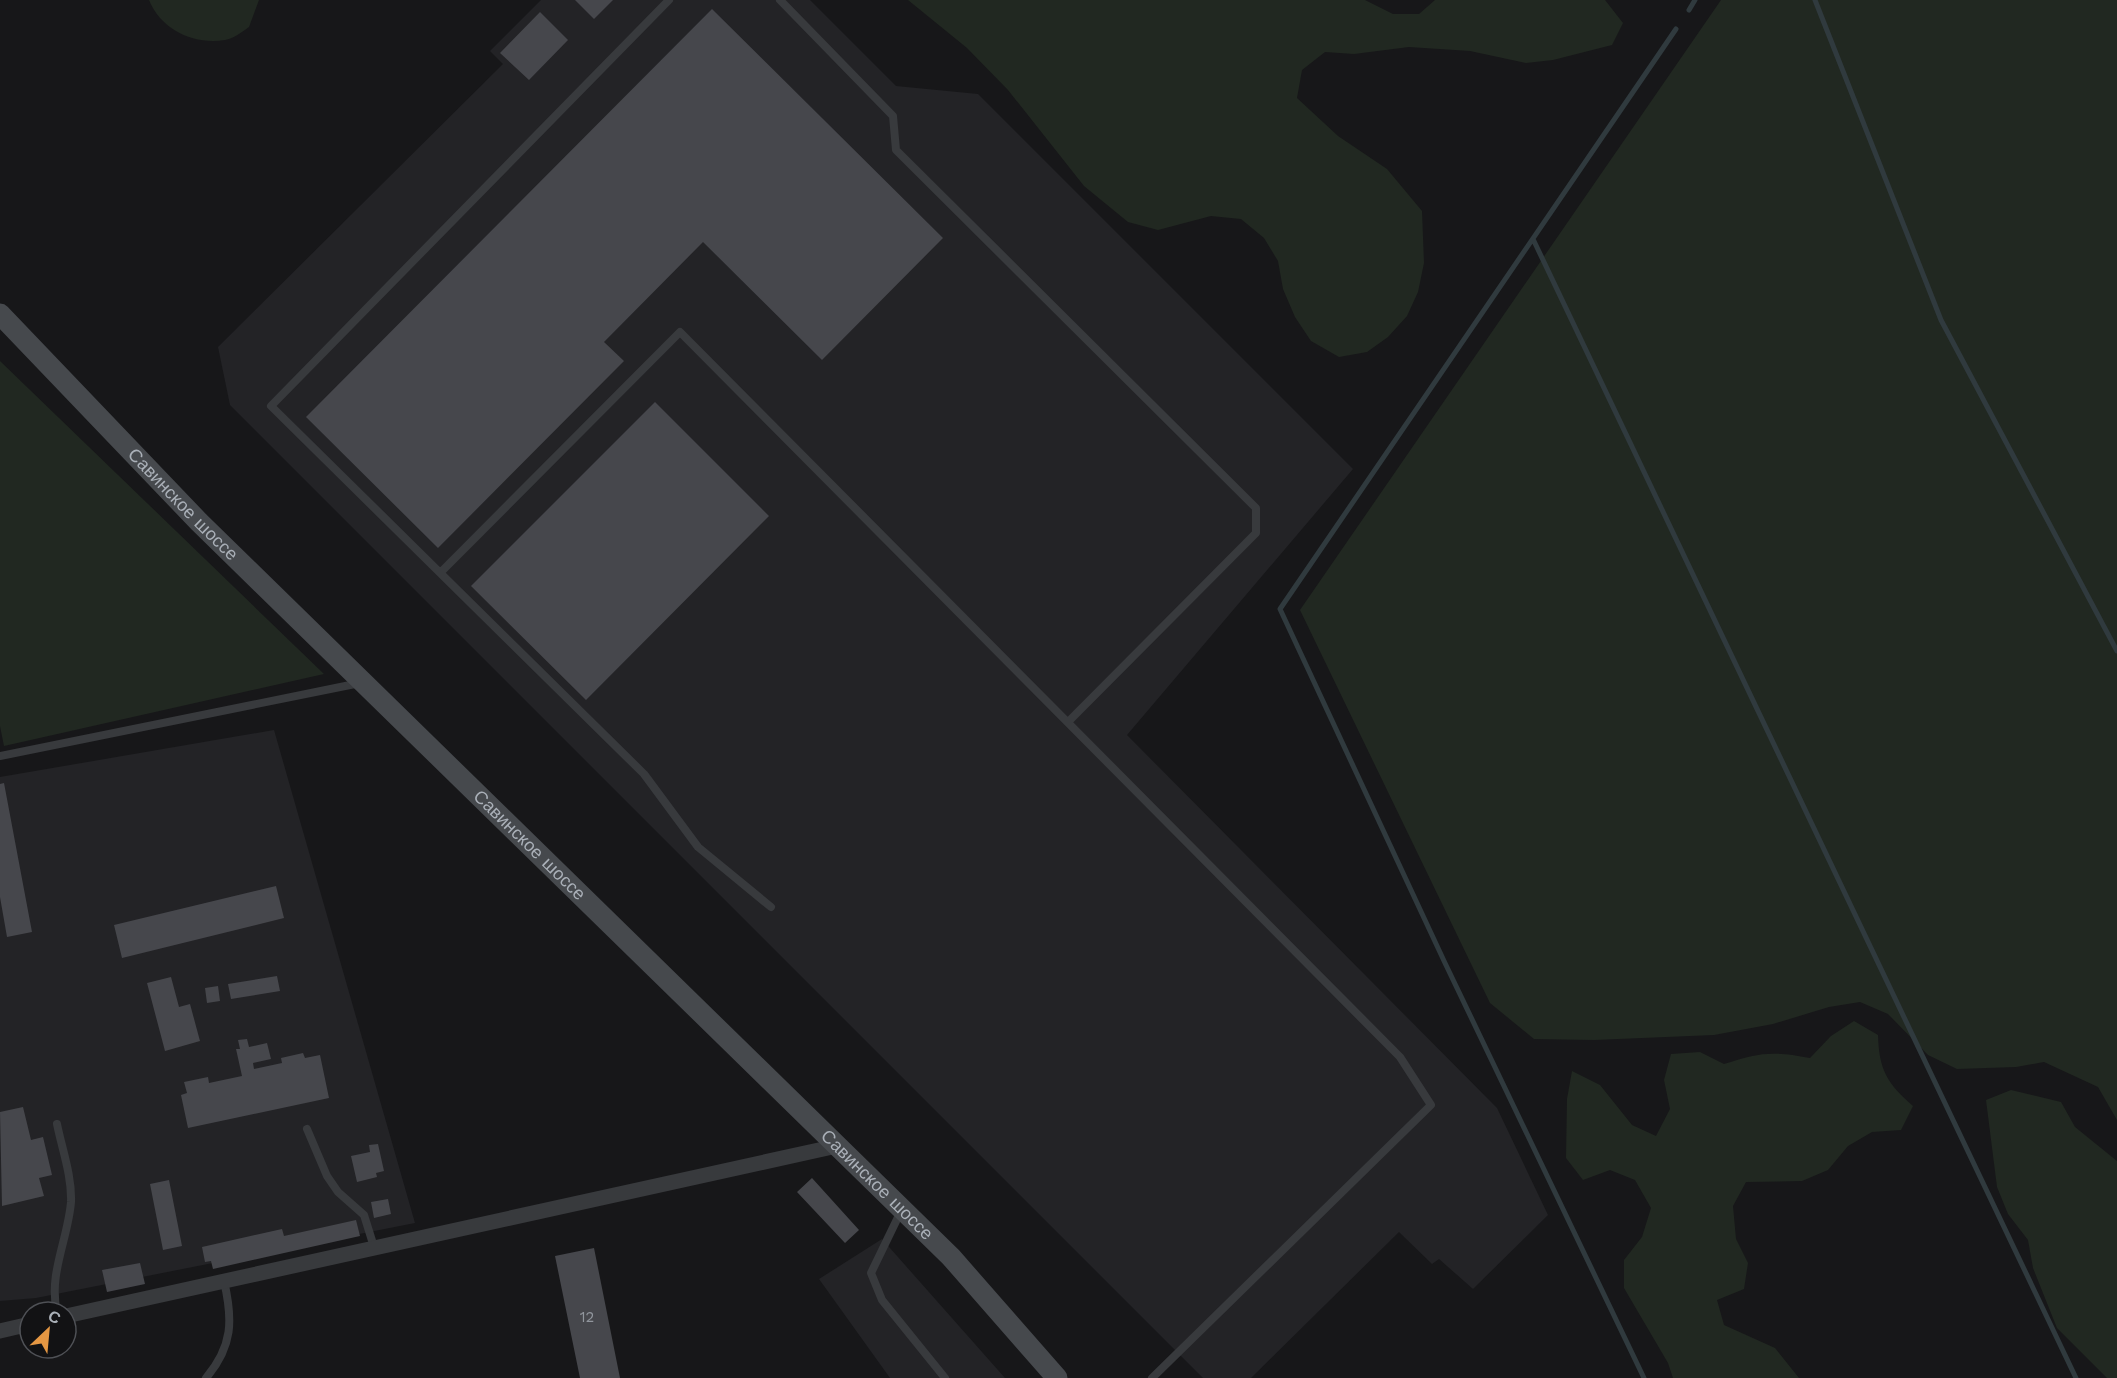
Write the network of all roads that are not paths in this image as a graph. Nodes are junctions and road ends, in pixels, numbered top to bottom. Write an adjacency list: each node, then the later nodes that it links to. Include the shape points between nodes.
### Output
1 (669, 0): 4 (lane, via 271,406)
2 (780, 0): 6 (lane, via 893,116 896,150 1256,508 1256,533)
3 (0, 314): 5 (street, Савинское шоссе, via 199,522)
4 (441, 572): 6 (lane, via 680,332); 8 (lane, via 644,774 698,847)
5 (366, 682): 7 (lane); 11 (street, Савинское шоссе)
6 (1068, 722): 22 (lane, via 1400,1057 1431,1105)
7 (0, 756)
8 (771, 907)
9 (57, 1124): 15 (lane, via 71,1202 57,1273)
10 (307, 1129): 13 (lane, via 327,1176 338,1192 364,1215)
11 (837, 1146): 12 (street, Савинское шоссе); 13 (street)
12 (902, 1210): 20 (lane, via 871,1272 882,1300); 21 (street, Савинское шоссе, via 951,1257)
13 (374, 1247): 14 (street)
14 (224, 1281): 16 (street); 19 (lane, via 232,1312 231,1326 225,1346)
15 (57, 1300)
16 (78, 1313)
17 (18, 1327): 18 (street)
18 (0, 1331)
19 (206, 1378)
20 (945, 1378)
21 (1057, 1378)
22 (1152, 1378)

